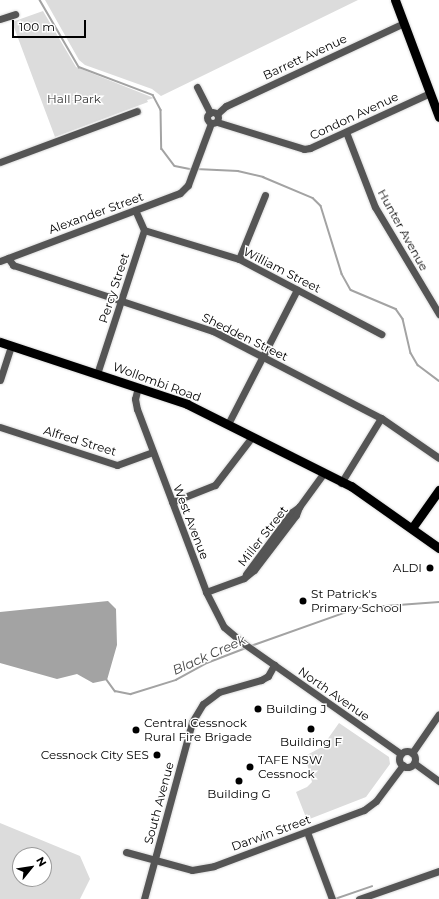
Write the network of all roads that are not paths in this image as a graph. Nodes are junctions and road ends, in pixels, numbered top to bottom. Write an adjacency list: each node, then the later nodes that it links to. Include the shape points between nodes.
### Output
1 (395, 0): 4 (main road)
2 (15, 14): 3 (street)
3 (0, 19)
4 (404, 23): 6 (main road); 8 (street, Barrett Avenue)
5 (197, 87): 8 (street)
6 (430, 93): 9 (main road); 11 (street, Condon Avenue)
7 (137, 111): 12 (street)
8 (213, 113): 10 (street)
9 (439, 117)
10 (214, 122): 11 (street, Condon Avenue, via 304,149); 14 (street, Alexander Street, via 195,160 188,185 180,193)
11 (346, 132): 21 (street, Hunter Avenue, via 374,207)
12 (0, 162)
13 (265, 195): 17 (street)
14 (135, 210): 15 (street); 16 (street, Alexander Street)
15 (144, 230): 17 (street, William Street); 20 (street, Percy Street)
16 (8, 258): 18 (street, Alexander Street); 20 (street, Shedden Street, via 13,265)
17 (239, 259): 19 (street, William Street)
18 (0, 261)
19 (297, 290): 22 (street, William Street); 25 (street)
20 (121, 300): 25 (street, Shedden Street, via 213,331); 26 (street, Percy Street)
21 (439, 314)
22 (381, 334)
23 (0, 342): 24 (main road, Wollombi Road)
24 (11, 346): 26 (main road, Wollombi Road); 27 (street)
25 (262, 356): 29 (street, Shedden Street); 30 (street)
26 (97, 374): 28 (main road, Wollombi Road)
27 (0, 380)
28 (138, 387): 30 (main road, Wollombi Road, via 187,404); 33 (street, West Avenue, via 136,406)
29 (381, 418): 34 (street, Shedden Street); 36 (street)
30 (228, 424): 32 (main road, Wollombi Road)
31 (0, 427): 33 (street, Alfred Street, via 112,464 124,463)
32 (252, 437): 35 (main road, Wollombi Road); 38 (street, via 215,485)
33 (153, 452): 38 (street, West Avenue)
34 (439, 458)
35 (323, 474): 36 (main road, Wollombi Road); 44 (street, Miller Street, via 258,565 244,578)
36 (341, 483): 39 (main road, Wollombi Road); 40 (main road, Wollombi Road, via 352,486)
37 (439, 490): 40 (main road)
38 (172, 502): 44 (street, West Avenue)
39 (392, 520): 40 (main road); 41 (main road, Wollombi Road)
40 (412, 528): 41 (main road); 42 (main road, Wollombi Road)
41 (428, 545): 43 (main road, Wollombi Road)
42 (439, 548)
43 (439, 553)
44 (206, 592): 45 (street, West Avenue, via 224,627)
45 (254, 651): 46 (street, North Avenue)
46 (274, 665): 49 (street, North Avenue); 55 (street, South Avenue, via 264,678 219,692 203,704 192,722)
47 (439, 714): 48 (street)
48 (412, 753): 49 (street, via 406,751); 50 (street)
49 (401, 754): 51 (street, via 399,760)
50 (414, 763): 51 (street, via 410,766); 52 (street)
51 (403, 765): 53 (street, Darwin Street, via 370,806)
52 (439, 781)
53 (307, 832): 55 (street, Darwin Street, via 203,869 192,870); 57 (street)
54 (126, 852): 55 (street, Darwin Street)
55 (155, 858): 58 (street, South Avenue)
56 (439, 871): 59 (street)
57 (332, 898)
58 (144, 899)
59 (358, 899)

